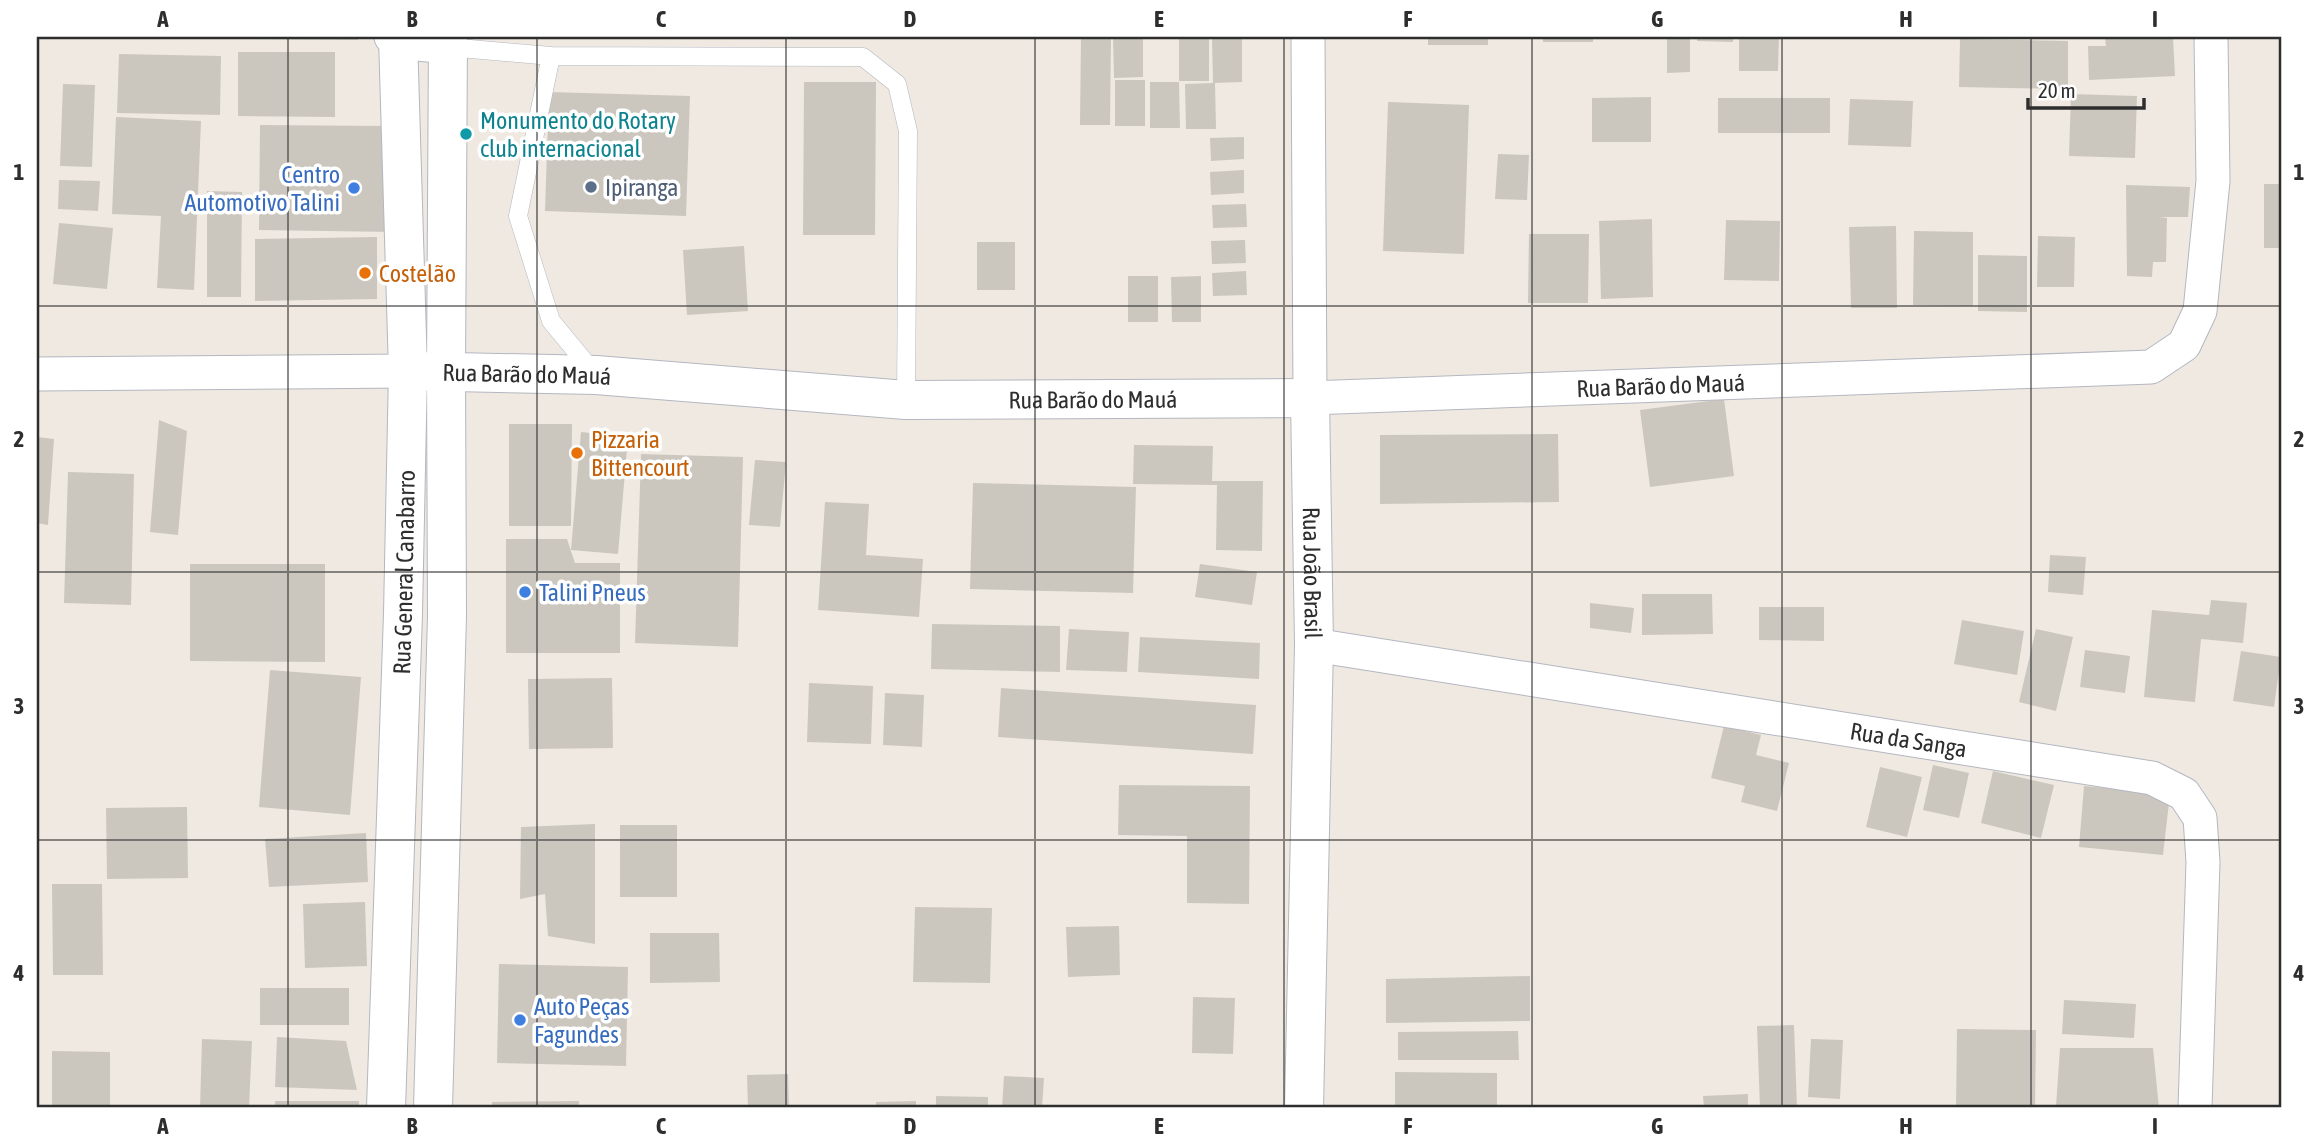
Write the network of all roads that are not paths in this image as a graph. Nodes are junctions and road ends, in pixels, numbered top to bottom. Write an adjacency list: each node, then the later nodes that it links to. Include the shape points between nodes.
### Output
1 (1308, 37): 10 (street, Rua João Brasil)
2 (2211, 37): 10 (street, Rua Barão do Mauá, via 2213,181 2200,312 2184,345 2151,367)
3 (396, 38): 4 (street); 6 (main road, Rua General Canabarro)
4 (448, 42): 5 (lane); 7 (main road, Rua General Canabarro)
5 (551, 56): 9 (lane, via 518,216 551,321); 11 (lane, via 863,57 897,84 908,131)
6 (408, 372): 7 (main road, Rua Barão do Mauá); 8 (street, Rua Barão do Mauá); 12 (main road, Rua General Canabarro)
7 (446, 372): 9 (main road, Rua Barão do Mauá); 13 (main road, Rua General Canabarro)
8 (37, 374)
9 (596, 375): 11 (main road, Rua Barão do Mauá)
10 (1310, 398): 11 (main road, Rua Barão do Mauá); 14 (main road, Rua João Brasil)
11 (906, 400)
12 (403, 614): 13 (main road); 15 (main road, Rua General Canabarro)
13 (447, 616): 16 (main road, Rua General Canabarro)
14 (1314, 645): 19 (main road, Rua João Brasil); 20 (street, Rua da Sanga, via 2152,778 2184,794 2200,818 2203,862)
15 (392, 915): 16 (main road); 17 (main road, Rua General Canabarro)
16 (439, 915): 18 (main road, Rua General Canabarro)
17 (386, 1108)
18 (433, 1108)
19 (1304, 1108)
20 (2195, 1108)

